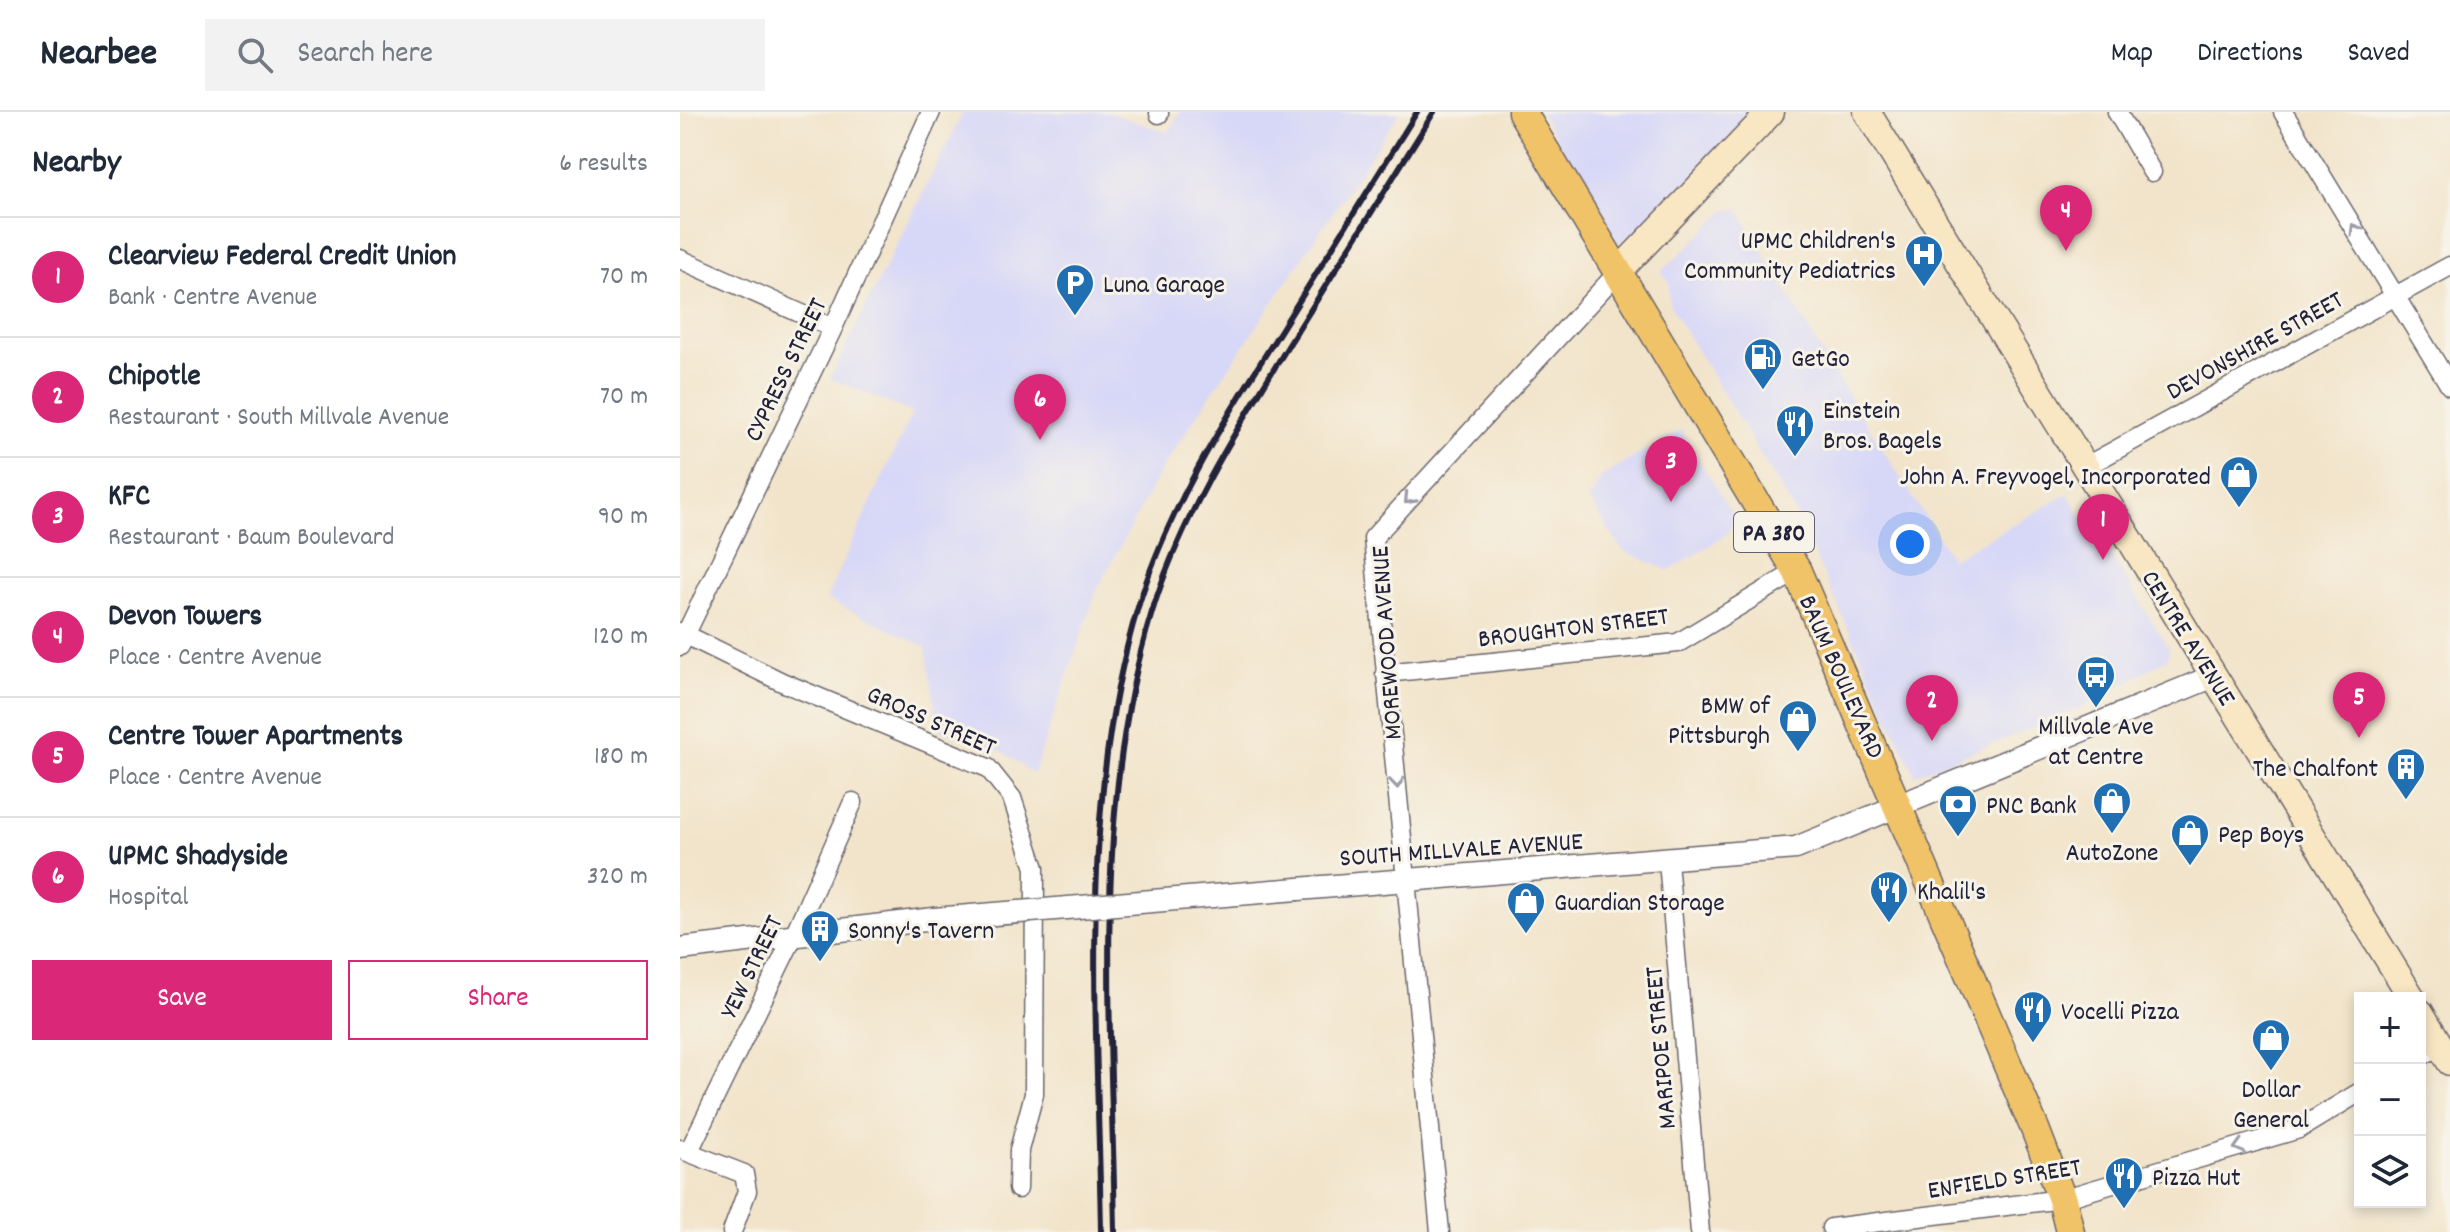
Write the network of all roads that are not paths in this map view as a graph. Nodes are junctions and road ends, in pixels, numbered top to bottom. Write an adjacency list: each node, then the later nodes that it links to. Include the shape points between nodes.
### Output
1 (931, 112): 12 (street, CYPRESS STREET)
2 (1771, 112): 10 (main road, MOREWOOD AVENUE)
3 (1867, 112): 14 (main road, CENTRE AVENUE)
4 (2117, 112): 7 (street)
5 (2283, 112): 11 (street, one-way to 5)
6 (1526, 120): 10 (main road, BAUM BOULEVARD / PA 380)
7 (2152, 172)
8 (680, 259): 12 (street)
9 (2450, 266): 11 (street, DEVONSHIRE STREET)
10 (1617, 273): 15 (main road, BAUM BOULEVARD / PA 380); 17 (street, MOREWOOD AVENUE, one-way to 17, via 1373,538)
11 (2395, 296): 13 (street); 14 (street, DEVONSHIRE STREET)
12 (833, 328): 16 (street, CYPRESS STREET)
13 (2450, 386)
14 (2083, 468): 18 (main road, CENTRE AVENUE)
15 (1797, 571): 17 (street, BROUGHTON STREET, via 1678,643); 20 (main road, BAUM BOULEVARD / PA 380)
16 (682, 637): 30 (street, GROSS STREET, via 988,768 1012,798 1035,868 1034,1094 1019,1150)
17 (1385, 673): 22 (street, MOREWOOD AVENUE, one-way to 22)
18 (2214, 676): 20 (street, SOUTH MILLVALE AVENUE); 25 (main road, CENTRE AVENUE)
19 (853, 802): 23 (street, YEW STREET)
20 (1900, 807): 21 (street, SOUTH MILLVALE AVENUE, via 1796,848); 31 (main road, BAUM BOULEVARD / PA 380)
21 (1668, 861): 22 (street, SOUTH MILLVALE AVENUE); 35 (street, MARIPOE STREET)
22 (1407, 880): 23 (street, SOUTH MILLVALE AVENUE, bridge); 34 (street, MOREWOOD AVENUE)
23 (794, 935): 24 (street, SOUTH MILLVALE AVENUE); 29 (street, YEW STREET)
24 (680, 949)
25 (2408, 992)
26 (2426, 1027): 27 (main road)
27 (2437, 1055)
28 (2354, 1096): 31 (street, ENFIELD STREET, one-way to 31, via 2299,1129)
29 (684, 1150): 33 (street, via 744,1174 747,1191)
30 (1018, 1189)
31 (2062, 1199): 32 (street, ENFIELD STREET); 36 (main road, BAUM BOULEVARD / PA 380)
32 (1831, 1228)
33 (732, 1232)
34 (1440, 1232)
35 (1700, 1232)
36 (2070, 1232)

